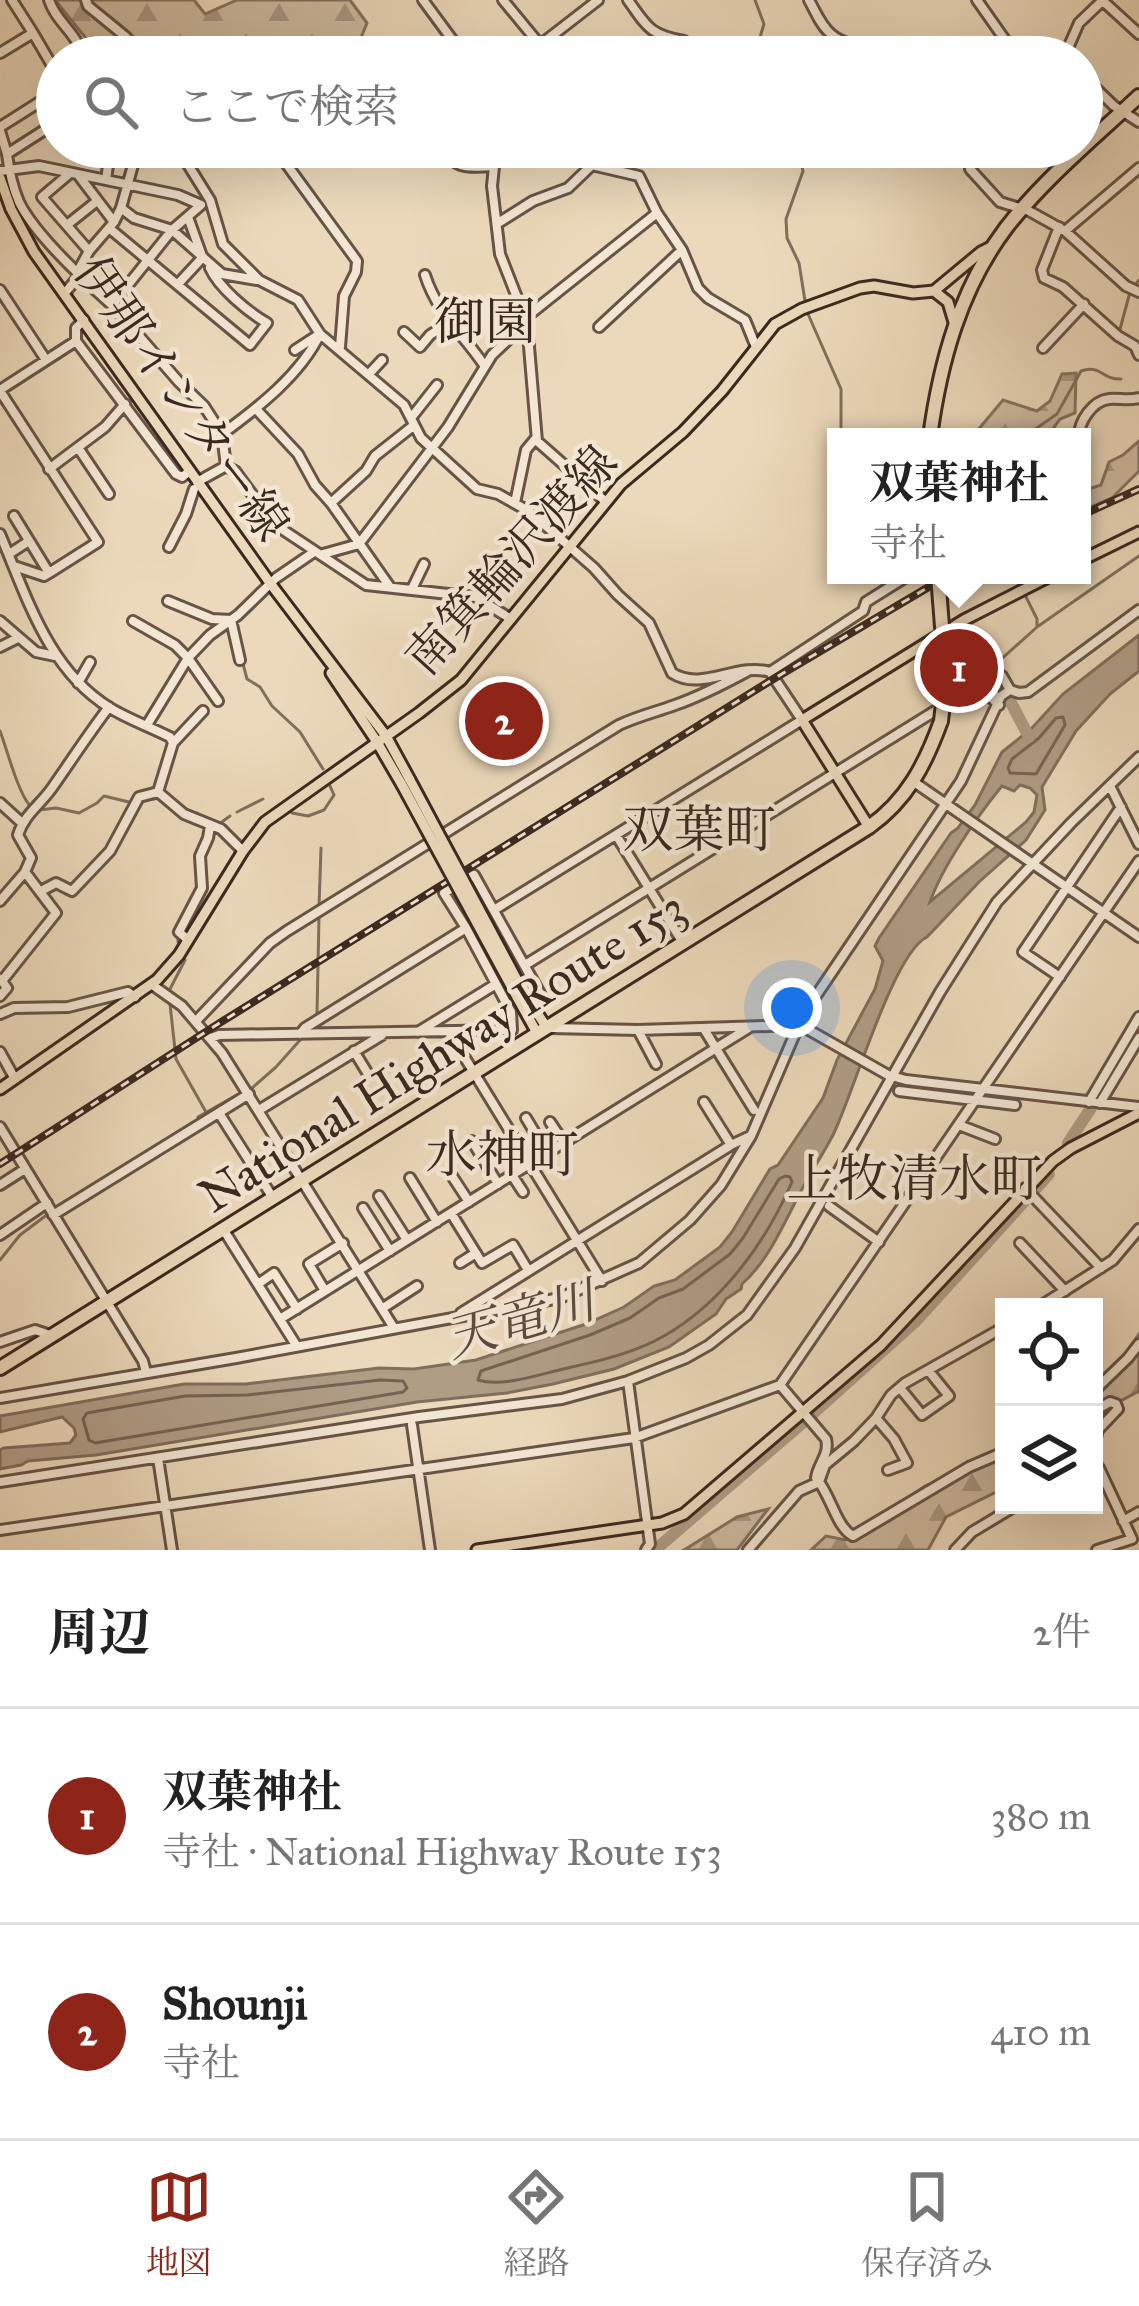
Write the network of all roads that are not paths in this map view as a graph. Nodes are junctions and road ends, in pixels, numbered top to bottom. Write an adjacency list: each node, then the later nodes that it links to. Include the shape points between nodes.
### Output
1 (12, 0): 11 (street)
2 (49, 0): 13 (street)
3 (86, 0): 14 (street)
4 (423, 0): 15 (street)
5 (503, 0): 16 (street)
6 (598, 0): 17 (street)
7 (628, 0): 18 (street)
8 (809, 0): 19 (street)
9 (977, 0): 20 (street)
10 (1102, 0): 12 (street); 21 (street)
11 (33, 33): 22 (street); 23 (street)
12 (1139, 34)
13 (75, 36)
14 (126, 36)
15 (450, 36)
16 (533, 36)
17 (552, 36)
18 (658, 36)
19 (833, 36)
20 (1002, 36)
21 (1073, 36)
22 (36, 38)
23 (0, 53)
24 (1103, 94): 27 (street)
25 (1139, 96): 27 (highway)
26 (36, 105): 29 (street)
27 (1122, 112): 28 (street); 30 (highway)
28 (1139, 122)
29 (0, 129): 32 (street)
30 (1103, 131)
31 (36, 135): 32 (street)
32 (7, 154): 45 (street)
33 (36, 166): 45 (street)
34 (48, 168): 46 (street)
35 (108, 168): 47 (street)
36 (133, 168): 48 (street)
37 (188, 168): 50 (street)
38 (289, 168): 86 (street, via 357,261 344,296)
39 (493, 168): 55 (street)
40 (589, 168): 55 (street, via 568,188)
41 (605, 168): 53 (street, via 639,176)
42 (971, 168): 52 (street, via 1000,202)
43 (1065, 168): 52 (highway)
44 (1139, 168): 58 (street)
45 (3, 172): 65 (street); 71 (main road, 伊那インター線, via 21,231)
46 (75, 174): 47 (street); 49 (street); 56 (street, via 42,197)
47 (106, 180): 48 (street)
48 (129, 184): 50 (street); 51 (street)
49 (98, 201): 56 (street); 57 (street)
50 (205, 202): 54 (street); 67 (street, via 223,244)
51 (121, 208): 57 (street); 59 (street)
52 (1023, 209): 58 (street); 60 (highway)
53 (657, 213): 61 (street); 77 (street)
54 (188, 217): 59 (street); 63 (street)
55 (497, 224): 77 (street)
56 (67, 225): 62 (street)
57 (112, 225): 62 (street); 64 (street)
58 (1062, 229): 70 (street); 74 (street, via 1041,273)
59 (172, 230): 63 (street); 64 (street)
60 (993, 247): 72 (main road); 73 (highway)
61 (682, 250): 79 (street); 84 (street, via 698,288 745,320)
62 (89, 251): 65 (street)
63 (204, 259): 67 (street, via 222,274); 68 (street); 68 (street, via 220,285 267,323 250,345)
64 (148, 260): 68 (street); 75 (street)
65 (77, 274): 71 (street); 75 (street)
66 (425, 275): 78 (street)
67 (259, 280): 82 (street, via 298,300)
68 (178, 284)
69 (0, 290): 89 (street)
70 (1134, 290)
71 (64, 294): 76 (main road, 伊那インター線)
72 (938, 294): 73 (main road, 南箕輪沢渡線); 80 (main road, via 953,313); 84 (main road, 南箕輪沢渡線, via 869,286 839,294 787,316)
73 (968, 294): 80 (highway)
74 (1084, 304): 85 (street); 88 (street)
75 (112, 305): 101 (street)
76 (84, 320): 83 (street); 107 (main road, 伊那インター線)
77 (526, 321): 91 (street); 102 (street)
78 (448, 322): 81 (street, via 420,347); 91 (street)
79 (599, 327)
80 (953, 329): 99 (highway)
81 (404, 332)
82 (320, 334): 86 (street); 87 (street); 97 (street)
83 (76, 341): 89 (street); 96 (street)
84 (756, 347): 111 (main road, 南箕輪沢渡線, via 683,432)
85 (1043, 348)
86 (340, 349): 92 (street)
87 (295, 350)
88 (1139, 355)
89 (46, 360): 94 (street)
90 (382, 360): 92 (street)
91 (484, 365): 103 (street)
92 (369, 374): 98 (street, via 404,404)
93 (437, 385): 98 (street)
94 (0, 391): 106 (street)
95 (1139, 398): 100 (street, via 1100,401)
96 (125, 404): 104 (street); 107 (street, via 176,474)
97 (256, 409): 101 (street); 112 (street)
98 (412, 422): 103 (street); 112 (street)
99 (931, 428)
100 (1079, 428)
101 (222, 434): 105 (street)
102 (536, 438): 110 (street); 111 (street)
103 (433, 447): 110 (street, via 476,489); 117 (street)
104 (79, 449): 106 (street); 109 (street)
105 (226, 466): 108 (street); 120 (street, via 274,524)
106 (49, 469): 125 (street, via 98,542)
107 (190, 471): 108 (main road, 伊那インター線)
108 (196, 486): 118 (street); 126 (main road, 伊那インター線)
109 (109, 494)
110 (515, 502): 119 (street)
111 (606, 502): 119 (main road, 南箕輪沢渡線)
112 (331, 503): 117 (street)
113 (14, 516): 116 (street)
114 (1139, 532): 122 (main road)
115 (0, 534): 121 (street)
116 (29, 541): 121 (street); 125 (street)
117 (358, 544): 120 (street); 130 (street)
118 (169, 547)
119 (569, 547): 135 (main road, 南箕輪沢渡線); 145 (street, via 649,623 676,676)
120 (318, 553): 126 (street); 130 (street, via 366,584)
121 (9, 554): 124 (street)
122 (1091, 556)
123 (424, 564): 131 (street)
124 (14, 566): 125 (street); 141 (street)
125 (50, 573)
126 (270, 584): 134 (street); 155 (main road, 伊那インター線)
127 (895, 584): 146 (street)
128 (939, 584): 159 (highway, National Highway Route 153, bridge, via 941,722)
129 (1034, 584): 138 (main road)
130 (390, 586): 131 (street)
131 (412, 589): 135 (street, via 476,596)
132 (168, 601): 134 (street)
133 (1139, 610): 149 (street, via 1028,692)
134 (231, 620): 142 (street); 143 (street)
135 (511, 620): 155 (main road, 南箕輪沢渡線, via 461,680)
136 (0, 621): 139 (street)
137 (133, 621): 142 (street)
138 (947, 630): 149 (street); 153 (main road)
139 (18, 638): 140 (street); 141 (street)
140 (0, 646)
141 (55, 656): 148 (street)
142 (188, 658): 150 (street); 154 (street)
143 (240, 659)
144 (90, 662): 148 (street)
145 (755, 668): 146 (street); 195 (street, via 619,725 287,931)
146 (770, 672): 153 (street)
147 (1002, 676): 149 (street)
148 (78, 682): 151 (street)
149 (1003, 697): 158 (street, via 976,685); 163 (street)
150 (218, 701)
151 (110, 707): 154 (street); 165 (street)
152 (203, 711): 156 (street)
153 (802, 720): 158 (main road); 168 (street)
154 (147, 725): 156 (street)
155 (382, 739): 170 (main road, 南箕輪沢渡線, via 274,814); 191 (main road, 伊那インター線, bridge)
156 (172, 743): 161 (street)
157 (1139, 757): 160 (street)
158 (836, 772): 167 (main road); 175 (street)
159 (914, 782): 163 (street); 167 (highway, National Highway Route 153)
160 (1110, 786): 164 (street); 172 (street)
161 (158, 792): 166 (street); 176 (street, via 139,797 110,850 72,890 56,883)
162 (0, 803): 165 (street)
163 (948, 804): 172 (street); 198 (street, via 803,1015)
164 (1121, 807): 169 (street); 174 (street)
165 (22, 823): 173 (street, via 17,836 31,858)
166 (210, 826): 170 (street); 182 (street, via 200,856 202,888 179,932)
167 (869, 827): 183 (highway, National Highway Route 153)
168 (618, 837): 175 (street); 178 (street)
169 (1139, 844)
170 (243, 851): 182 (main road, 南箕輪沢渡線)
171 (1139, 861): 179 (street)
172 (1032, 862): 174 (street); 213 (street, via 973,937)
173 (25, 872): 176 (street); 177 (street)
174 (1067, 886): 179 (street); 185 (street, via 1023,952)
175 (650, 890): 183 (street); 184 (street)
176 (41, 891): 186 (street, via 59,911)
177 (0, 901)
178 (494, 910): 180 (street, via 475,875 443,893); 184 (street)
179 (1105, 913): 181 (street); 185 (street)
180 (466, 928): 187 (street); 203 (street)
181 (1139, 937)
182 (188, 940): 188 (main road, 南箕輪沢渡線)
183 (683, 944): 199 (highway, National Highway Route 153)
184 (525, 965): 191 (street, via 542,997)
185 (1060, 977): 216 (street)
186 (1, 980): 189 (street, via 7,988)
187 (496, 984): 193 (street); 201 (street)
188 (151, 985): 190 (main road, 南箕輪沢渡線); 195 (street)
189 (0, 996)
190 (135, 997): 192 (street); 214 (main road, 南箕輪沢渡線)
191 (524, 1000): 193 (street); 199 (main road, 伊那インター線)
192 (0, 1014)
193 (511, 1014): 202 (street, via 512,1030)
194 (1139, 1017): 221 (street)
195 (196, 1021): 205 (street)
196 (751, 1026): 197 (street); 198 (street); 207 (street)
197 (703, 1027): 200 (street); 207 (street)
198 (804, 1028): 213 (street); 232 (street)
199 (542, 1030): 200 (street); 211 (highway, National Highway Route 153)
200 (638, 1030): 210 (street)
201 (417, 1033): 202 (street); 204 (street)
202 (449, 1033): 211 (street)
203 (300, 1034): 204 (street); 205 (street)
204 (383, 1034): 208 (street)
205 (211, 1038): 218 (street)
206 (1139, 1038): 222 (street)
207 (716, 1049): 225 (street); 235 (street)
208 (355, 1051): 212 (street); 224 (street)
209 (0, 1052): 214 (street)
210 (656, 1064)
211 (474, 1073): 238 (street); 243 (highway, National Highway Route 153)
212 (368, 1074)
213 (890, 1076): 216 (street); 291 (street, via 795,1248 747,1315 686,1358)
214 (15, 1079): 215 (main road, 南箕輪沢渡線)
215 (0, 1089)
216 (983, 1089): 219 (street); 221 (street)
217 (899, 1091): 219 (street)
218 (250, 1094): 224 (street); 227 (street)
219 (975, 1100): 223 (street); 230 (street)
220 (704, 1102): 236 (street)
221 (1088, 1102): 222 (street)
222 (1100, 1103): 226 (street)
223 (1015, 1105)
224 (259, 1110): 243 (street)
225 (754, 1110)
226 (1139, 1110): 246 (main road, via 1071,1148)
227 (219, 1113): 249 (street); 255 (street)
228 (526, 1118): 237 (street)
229 (550, 1122): 235 (street)
230 (958, 1125): 233 (street); 262 (street)
231 (0, 1126): 239 (street)
232 (752, 1136): 236 (street); 271 (street, via 690,1220 639,1263)
233 (995, 1139)
234 (472, 1142): 244 (street)
235 (564, 1143): 237 (street)
236 (731, 1144): 261 (street)
237 (548, 1153): 238 (street)
238 (530, 1164): 240 (street); 261 (street)
239 (25, 1169): 245 (street); 251 (street)
240 (512, 1174): 244 (street); 247 (street)
241 (452, 1176): 250 (street)
242 (410, 1178): 256 (street)
243 (303, 1179): 249 (highway, National Highway Route 153); 263 (street)
244 (498, 1184): 250 (street)
245 (0, 1185)
246 (1025, 1188): 268 (street); 297 (main road, via 900,1327)
247 (523, 1192)
248 (379, 1196): 260 (street)
249 (272, 1198): 257 (highway, National Highway Route 153)
250 (469, 1202): 254 (street)
251 (46, 1203): 255 (street); 259 (street)
252 (829, 1206): 262 (street)
253 (363, 1208): 265 (street)
254 (452, 1213): 256 (street); 266 (street)
255 (53, 1215): 277 (street)
256 (437, 1222): 260 (street)
257 (223, 1229): 272 (street); 277 (highway, National Highway Route 153)
258 (1139, 1229): 268 (street)
259 (0, 1235)
260 (407, 1240): 265 (street)
261 (577, 1241): 270 (street); 271 (street)
262 (879, 1242): 293 (street)
263 (343, 1243): 269 (street); 274 (street, via 309,1264)
264 (1020, 1243): 275 (street)
265 (390, 1251): 269 (street)
266 (476, 1253): 267 (street); 270 (street, via 482,1263 513,1245)
267 (460, 1263)
268 (1102, 1268): 275 (street)
269 (359, 1270): 274 (street); 278 (street)
270 (528, 1270): 280 (street)
271 (602, 1281): 280 (street, via 560,1298)
272 (258, 1284): 279 (street, via 274,1273); 281 (street)
273 (417, 1286): 278 (street)
274 (326, 1291): 279 (street)
275 (1065, 1291): 276 (street)
276 (1054, 1298)
277 (106, 1303): 284 (highway, National Highway Route 153); 290 (street)
278 (382, 1308): 282 (street)
279 (297, 1309): 281 (street)
280 (458, 1316): 282 (street)
281 (280, 1319): 287 (street)
282 (394, 1328): 287 (street)
283 (995, 1332): 289 (street)
284 (51, 1336): 285 (street, via 35,1330); 288 (highway, National Highway Route 153)
285 (0, 1342)
286 (1139, 1344): 292 (street)
287 (296, 1345): 290 (street)
288 (0, 1368)
289 (928, 1370): 294 (street); 294 (street, via 949,1396 922,1415)
290 (146, 1372): 295 (street)
291 (628, 1382): 301 (street); 303 (street, via 562,1399)
292 (1103, 1382)
293 (780, 1385): 297 (street); 301 (street)
294 (900, 1388): 298 (street)
295 (0, 1398)
296 (1103, 1406): 300 (street, via 1118,1409)
297 (804, 1412): 308 (street, via 826,1439); 313 (main road, via 684,1514)
298 (876, 1418): 305 (street, via 907,1463); 308 (street, via 825,1465)
299 (412, 1425): 304 (street)
300 (1103, 1425)
301 (634, 1438): 304 (street); 313 (street)
302 (995, 1456): 308 (street, via 853,1536)
303 (158, 1458): 307 (street); 309 (street)
304 (418, 1469): 309 (street); 316 (street)
305 (888, 1470)
306 (1103, 1475): 312 (street)
307 (0, 1482)
308 (819, 1483): 319 (street, via 799,1491)
309 (165, 1505): 314 (street); 315 (street)
310 (1139, 1512): 312 (street)
311 (1002, 1514): 320 (street)
312 (1123, 1521): 321 (street, via 1132,1539)
313 (647, 1526): 317 (main road); 318 (street)
314 (0, 1530)
315 (172, 1550)
316 (430, 1550)
317 (477, 1550)
318 (646, 1550)
319 (748, 1550)
320 (955, 1550)
321 (1097, 1550)

